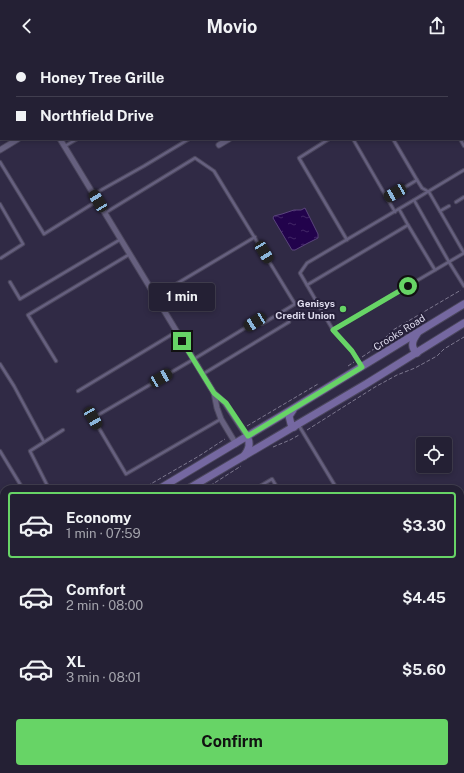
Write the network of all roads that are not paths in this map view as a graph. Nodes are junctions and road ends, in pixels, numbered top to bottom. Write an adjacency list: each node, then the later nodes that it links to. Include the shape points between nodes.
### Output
1 (61, 140): 10 (street)
2 (75, 140): 10 (lane)
3 (187, 140): 16 (lane)
4 (227, 140): 9 (street)
5 (327, 140): 31 (lane, via 299,158)
6 (354, 140): 18 (lane)
7 (394, 140): 14 (lane)
8 (8, 142): 11 (street)
9 (219, 145)
10 (65, 146): 16 (street)
11 (0, 150)
12 (0, 162): 20 (lane, via 44,234)
13 (464, 170): 15 (lane)
14 (417, 180): 15 (lane, via 422,188); 18 (lane)
15 (429, 192): 19 (lane); 25 (lane)
16 (94, 194): 20 (street)
17 (464, 197): 21 (lane)
18 (387, 198): 26 (lane)
19 (414, 200): 24 (lane); 35 (lane)
20 (98, 201): 27 (street)
21 (456, 202)
22 (0, 204): 34 (lane, via 23,244)
23 (449, 206): 25 (lane)
24 (399, 209): 26 (lane); 28 (lane)
25 (440, 211): 32 (lane)
26 (395, 212): 31 (lane)
27 (105, 213): 29 (lane, via 195,158 214,171); 30 (street)
28 (408, 225): 36 (lane); 38 (lane)
29 (255, 237): 40 (lane); 48 (lane, via 295,304 262,324 255,322)
30 (120, 238): 33 (street); 37 (lane, via 20,299)
31 (347, 240): 38 (lane, via 307,263 300,274)
32 (464, 253): 35 (lane)
33 (130, 254): 40 (street); 49 (lane, via 28,315)
34 (1, 258)
35 (449, 262): 36 (lane); 39 (lane)
36 (435, 270): 44 (lane)
37 (10, 282)
38 (307, 285): 44 (lane)
39 (464, 287)
40 (156, 297): 45 (street)
41 (464, 304): 46 (main road, Crooks Road)
42 (289, 322): 52 (lane)
43 (464, 323): 47 (main road)
44 (333, 330): 51 (lane)
45 (177, 332): 48 (street); 53 (lane)
46 (418, 332): 47 (main road, via 412,342); 51 (main road, Crooks Road)
47 (416, 352): 57 (main road)
48 (194, 359): 52 (street); 56 (lane, via 93,418 126,474)
49 (56, 362)
50 (0, 364): 60 (lane)
51 (362, 367): 55 (main road, Crooks Road)
52 (202, 374): 54 (street)
53 (78, 392)
54 (214, 393): 56 (street); 59 (street, via 226,403)
55 (294, 408): 57 (main road, via 289,416 291,424); 59 (main road, Crooks Road)
56 (221, 419): 61 (street)
57 (296, 426): 63 (main road); 72 (lane, via 303,432)
58 (63, 430): 60 (lane)
59 (248, 436): 61 (main road, Crooks Road); 63 (main road, via 250,446)
60 (44, 442): 66 (lane, via 30,451)
61 (236, 444): 64 (main road, Crooks Road)
62 (0, 451): 65 (lane)
63 (243, 457): 69 (main road)
64 (170, 482): 67 (main road, Crooks Road); 68 (main road)
65 (21, 485)
66 (48, 485)
67 (165, 485)
68 (168, 485)
69 (195, 485)
70 (262, 485): 71 (lane, via 272,479)
71 (276, 485)
72 (335, 485)

